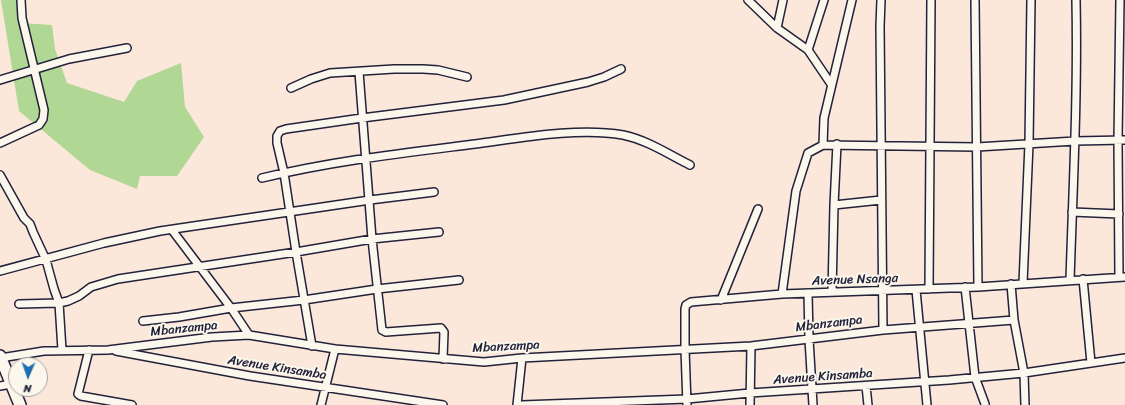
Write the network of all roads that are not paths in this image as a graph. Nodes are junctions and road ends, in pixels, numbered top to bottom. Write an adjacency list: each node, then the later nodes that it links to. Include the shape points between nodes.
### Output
1 (21, 0): 16 (street, via 22,18)
2 (748, 0): 12 (street)
3 (783, 0): 12 (street)
4 (824, 0): 14 (street)
5 (852, 0): 20 (street)
6 (881, 0): 29 (street)
7 (930, 0): 30 (street)
8 (975, 0): 31 (street)
9 (1031, 0): 27 (street)
10 (1076, 0): 24 (street)
11 (1120, 0): 23 (street)
12 (777, 28): 14 (street)
13 (127, 48): 16 (street, via 69,59)
14 (808, 50): 20 (street)
15 (621, 69): 22 (street, via 588,82 504,100)
16 (35, 70): 19 (street); 25 (street, via 44,110 43,119 34,128)
17 (359, 72): 18 (street, via 423,69); 21 (street, via 330,73); 22 (street)
18 (467, 77)
19 (0, 80)
20 (832, 84): 28 (street, via 824,118)
21 (291, 88)
22 (362, 118): 32 (street); 34 (street, via 280,131 277,143)
23 (1122, 140): 24 (street); 44 (street)
24 (1075, 141): 27 (street); 43 (street)
25 (0, 143)
26 (837, 144): 28 (street); 29 (street); 40 (street)
27 (1029, 144): 31 (street); 56 (street)
28 (823, 145): 66 (street, via 808,153 796,191)
29 (881, 146): 30 (street); 39 (street)
30 (931, 147): 31 (street); 61 (street)
31 (977, 147): 59 (street)
32 (366, 159): 33 (street, via 522,137 601,133 644,141); 34 (street); 38 (street)
33 (690, 165)
34 (284, 173): 36 (street); 42 (street)
35 (0, 175): 49 (street, via 30,224)
36 (262, 178)
37 (434, 192): 38 (street)
38 (370, 200): 42 (street); 47 (street)
39 (881, 200): 40 (street); 62 (street)
40 (834, 205): 64 (street)
41 (758, 209): 68 (street)
42 (290, 212): 45 (street); 48 (street)
43 (1072, 212): 44 (street); 55 (street)
44 (1119, 214): 52 (street)
45 (172, 230): 49 (street, via 104,243); 50 (street)
46 (439, 232): 47 (street)
47 (372, 239): 48 (street); 60 (street)
48 (296, 252): 50 (street); 67 (street)
49 (46, 260): 51 (street); 69 (street)
50 (200, 267): 69 (street, via 104,282); 71 (street)
51 (0, 271)
52 (1122, 277): 53 (street, Avenue Nsanga)
53 (1083, 279): 55 (street, Avenue Nsanga); 90 (street)
54 (459, 280): 60 (street)
55 (1070, 280): 56 (street, Avenue Nsanga)
56 (1023, 283): 57 (street, Avenue Nsanga)
57 (1011, 284): 59 (street, Avenue Nsanga); 72 (street)
58 (965, 287): 59 (street, Avenue Nsanga); 61 (street, Avenue Nsanga); 74 (street)
59 (978, 287)
60 (377, 289): 67 (street); 89 (street, via 382,330 386,332 441,328 444,332)
61 (929, 289): 63 (street, Avenue Nsanga)
62 (882, 290): 63 (street, Avenue Nsanga); 64 (street, Avenue Nsanga); 76 (street)
63 (916, 290): 75 (street)
64 (832, 292): 65 (street, Avenue Nsanga)
65 (808, 293): 66 (street, Avenue Nsanga); 78 (street)
66 (782, 294): 68 (street, Avenue Nsanga)
67 (304, 300): 71 (street); 79 (street)
68 (721, 300): 81 (street, Avenue Nsanga, via 691,302 686,305)
69 (60, 303): 70 (street); 83 (street)
70 (19, 304)
71 (231, 308): 73 (street); 77 (street)
72 (1014, 320): 74 (street, Mbanzampa); 91 (street)
73 (143, 322)
74 (970, 324): 75 (street, Mbanzampa); 92 (street)
75 (920, 328): 76 (street, Mbanzampa); 93 (street)
76 (883, 330): 78 (street, Mbanzampa)
77 (249, 335): 79 (street, Mbanzampa); 85 (street, Mbanzampa)
78 (809, 339): 80 (street, Mbanzampa); 97 (street)
79 (312, 346): 82 (street, Mbanzampa)
80 (751, 346): 81 (street, Mbanzampa); 98 (street)
81 (685, 348): 87 (street, Mbanzampa); 99 (street, Avenue Nsanga)
82 (335, 349): 89 (street, Mbanzampa); 96 (street)
83 (62, 350): 84 (street, Mbanzampa); 86 (street, Mbanzampa)
84 (89, 350): 85 (street, Mbanzampa); 102 (street, via 78,394)
85 (108, 350): 96 (street, Avenue Kinsamba)
86 (0, 357): 94 (main road)
87 (522, 358): 89 (street, Mbanzampa, via 484,362); 105 (street)
88 (1125, 358): 90 (street, Avenue Kinsamba)
89 (443, 359)
90 (1091, 363): 91 (street, Avenue Kinsamba)
91 (1024, 373): 92 (street, Avenue Kinsamba); 111 (street)
92 (975, 377): 93 (street, Avenue Kinsamba); 100 (street)
93 (925, 382): 95 (street, Avenue Kinsamba); 110 (street)
94 (6, 385): 101 (main road)
95 (866, 386): 97 (street, Avenue Kinsamba); 109 (street)
96 (325, 387): 103 (street); 104 (street, Avenue Kinsamba)
97 (812, 390): 98 (street, Avenue Kinsamba); 108 (street)
98 (750, 393): 99 (street, Avenue Kinsamba); 107 (street)
99 (687, 402): 106 (street, Avenue Kinsamba)
100 (985, 404)
101 (20, 405)
102 (132, 405)
103 (321, 405)
104 (443, 405)
105 (517, 405)
106 (522, 405)
107 (750, 405)
108 (813, 405)
109 (868, 405)
110 (927, 405)
111 (1025, 405)

